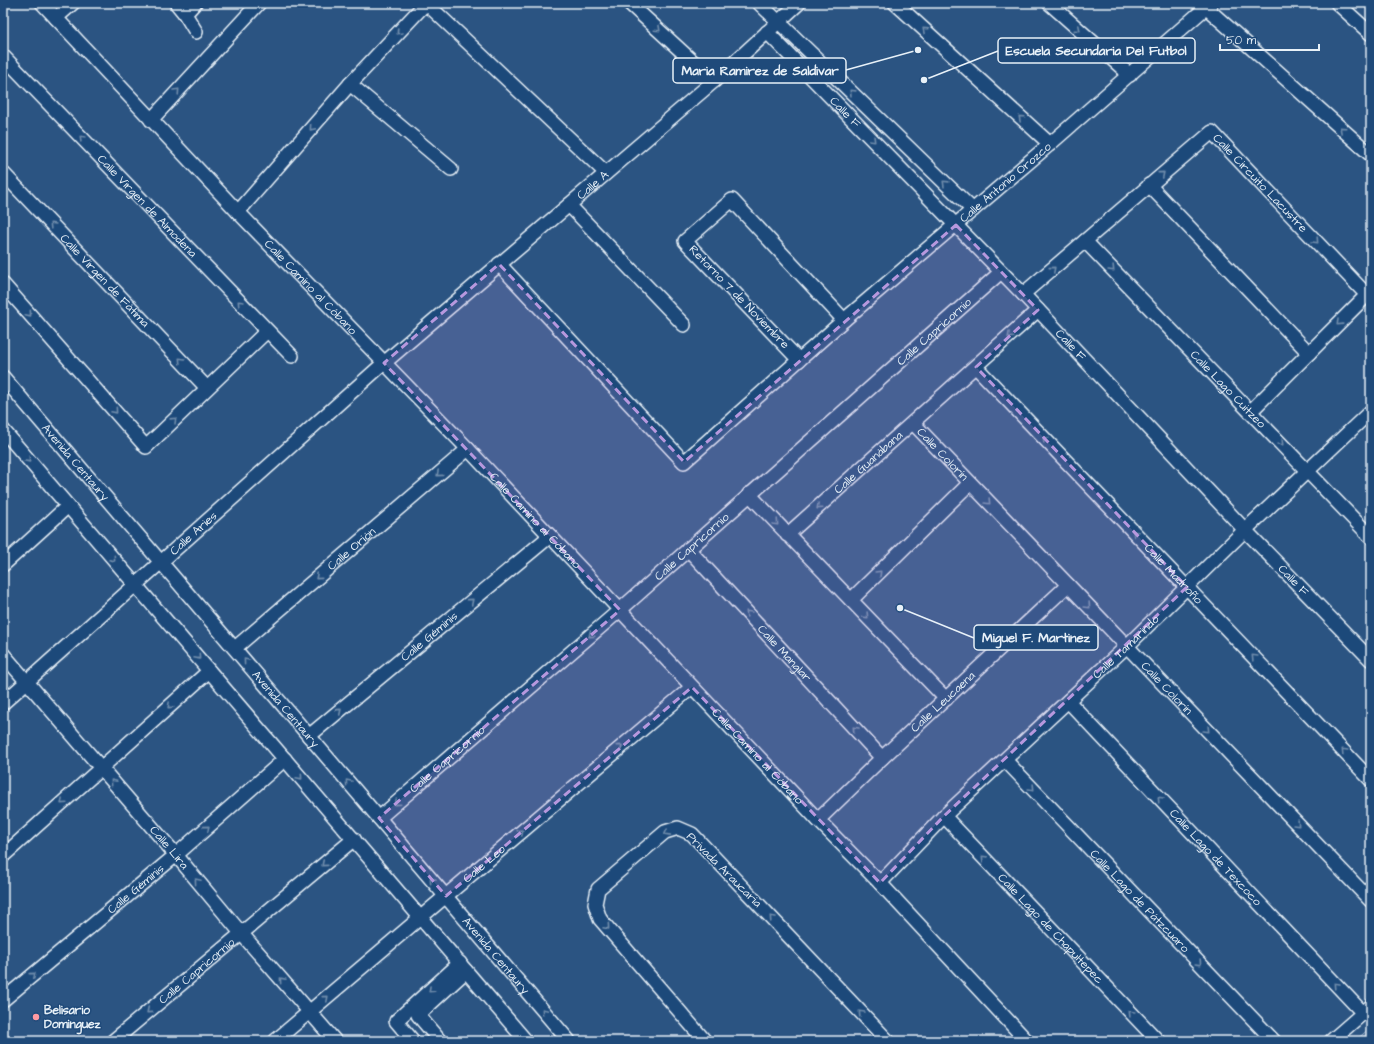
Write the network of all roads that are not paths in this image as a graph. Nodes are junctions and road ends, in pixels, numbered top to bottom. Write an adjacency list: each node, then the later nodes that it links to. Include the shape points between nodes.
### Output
1 (42, 3): 15 (street, Calle Camino al Cóbano)
2 (73, 3): 15 (street)
3 (176, 3): 14 (street)
4 (195, 3): 14 (street)
5 (259, 3): 24 (street, one-way to 5)
6 (426, 3): 23 (street, one-way to 23); 29 (street)
7 (629, 3): 22 (street, one-way to 22)
8 (759, 3): 16 (street, Calle F)
9 (799, 3): 16 (street, Calle A)
10 (895, 3): 25 (street, one-way to 10)
11 (1049, 3): 21 (street, one-way to 21)
12 (1336, 3): 19 (street)
13 (1206, 4): 21 (street, Calle Antonio Orozco); 26 (street, one-way to 13)
14 (185, 14): 17 (street)
15 (56, 18): 24 (street, Calle Camino al Cóbano)
16 (778, 21): 18 (street, Calle A); 32 (street, Calle F, one-way to 16)
17 (196, 32)
18 (767, 32): 22 (street, Calle A); 34 (street, Calle F, one-way to 34)
19 (1371, 34)
20 (3, 56): 43 (street, Calle Virgen de Almodena, one-way to 20)
21 (1130, 75): 25 (street, Calle Antonio Orozco)
22 (714, 81): 29 (street, Calle A)
23 (350, 84): 27 (street); 33 (street, one-way to 33)
24 (151, 120): 33 (street, Calle Camino al Cóbano)
25 (1050, 144): 32 (street, Calle Antonio Orozco)
26 (1371, 155)
27 (451, 169)
28 (3, 173): 50 (street, Calle Virgen de Fátima, one-way to 28)
29 (606, 173): 31 (street, Calle A)
30 (1148, 185): 35 (street, Calle Circuito Lacustre); 44 (street); 44 (street, Calle Circuito Lacustre, one-way to 44, via 1212,132 1218,137 1367,295)
31 (570, 205): 36 (street, Calle A); 42 (street)
32 (973, 210): 34 (street, Calle Antonio Orozco)
33 (238, 212): 47 (street, Calle Camino al Cóbano)
34 (956, 225): 37 (street, Calle F); 41 (street, Calle Antonio Orozco)
35 (1085, 241): 39 (street, Calle Circuito Lacustre, one-way to 35); 51 (street, Calle Lago Cuitzeo, one-way to 51)
36 (499, 264): 46 (street, Calle Antonio Orozco, via 684,462); 47 (street, Calle A)
37 (1001, 272): 39 (street, Calle F); 58 (street, Calle Capricornio)
38 (3, 284): 50 (street, one-way to 50, via 146,447)
39 (1024, 294): 40 (street, Calle F)
40 (1038, 310): 48 (street, Calle Guanábana, one-way to 48); 60 (street, Calle F)
41 (844, 320): 46 (street, Calle Antonio Orozco); 46 (street, Retorno 7 de Noviembre, via 732,200 685,240)
42 (684, 325)
43 (267, 331): 45 (street, Calle Virgen de Almodena); 50 (street)
44 (1309, 352): 51 (street, Calle Circuito Lacustre)
45 (292, 356)
46 (799, 360)
47 (384, 363): 55 (street, Calle Camino al Cóbano); 65 (street, Calle Aries)
48 (976, 367): 53 (street, Calle Guanábana); 69 (street, Calle Madroño, one-way to 48)
49 (3, 377): 65 (street, Avenida Centaury)
50 (207, 388)
51 (1250, 411): 56 (street, Calle Lago Cuitzeo, one-way to 56)
52 (1371, 411): 56 (street, Calle Tamarindo)
53 (914, 422): 57 (street, Calle Colorín); 61 (street, Calle Guanábana, one-way to 61)
54 (3, 430): 59 (street, one-way to 59)
55 (468, 449): 62 (street, Calle Camino al Cóbano); 73 (street, Calle Orión, one-way to 73)
56 (1308, 471): 60 (street, Calle Tamarindo); 63 (street, Calle Lago Cuitzeo)
57 (970, 483): 68 (street, Calle Colorín, one-way to 68); 70 (street, one-way to 57)
58 (749, 494): 61 (street, one-way to 61); 64 (street, Calle Capricornio)
59 (68, 506): 66 (street); 67 (street, one-way to 67)
60 (1246, 530): 69 (street, Calle Tamarindo); 75 (street, Calle F)
61 (787, 535): 70 (street)
62 (550, 536): 71 (street, Calle Camino al Cóbano); 82 (street, Calle Géminis, one-way to 62)
63 (1371, 537)
64 (688, 549): 71 (street, Calle Capricornio); 83 (street, Calle Manglar, one-way to 64)
65 (160, 561): 67 (street, Calle Aries); 73 (street, Avenida Centaury)
66 (3, 565)
67 (135, 585): 76 (street, one-way to 76); 77 (street, Calle Aries)
68 (1068, 585): 72 (street, Calle Colorín, one-way to 72); 79 (street, Calle Leucaena)
69 (1187, 588): 72 (street, Calle Tamarindo); 87 (street, Calle Madroño, one-way to 69)
70 (851, 600): 79 (street, one-way to 79)
71 (620, 610): 78 (street, Calle Camino al Cóbano); 89 (street, Calle Capricornio, one-way to 89)
72 (1126, 646): 80 (street, Calle Tamarindo); 96 (street, Calle Colorín, one-way to 96)
73 (235, 648): 82 (street, Avenida Centaury, one-way to 73)
74 (3, 654): 77 (street, Calle Lira)
75 (1371, 660)
76 (209, 671): 84 (street); 86 (street, one-way to 86)
77 (26, 682): 81 (street, Calle Aries); 86 (street, Calle Lira)
78 (692, 687): 90 (street, Calle Camino al Cóbano); 95 (street, Calle Leo, one-way to 78)
79 (946, 699): 83 (street, Calle Leucaena)
80 (1068, 701): 85 (street, Calle Tamarindo); 101 (street, Calle Lago de Texcoco, one-way to 80)
81 (3, 703)
82 (309, 736): 89 (street, Avenida Centaury, one-way to 82)
83 (882, 758): 90 (street, Calle Leucaena)
84 (285, 759): 91 (street, one-way to 91); 92 (street, Calle Géminis, one-way to 84)
85 (1005, 760): 88 (street, Calle Tamarindo); 114 (street, Calle Lago de Pátzcuaro, one-way to 114)
86 (100, 768): 92 (street, Calle Lira, one-way to 86); 93 (street, one-way to 93)
87 (1371, 780)
88 (944, 816): 94 (street, Calle Tamarindo); 113 (street, Calle Lago de Chapultepec, one-way to 88)
89 (379, 818): 95 (street, Avenida Centaury, one-way to 89)
90 (818, 820): 94 (street, Calle Camino al Cóbano)
91 (354, 839): 97 (street); 98 (street, Calle Capricornio, one-way to 98)
92 (176, 855): 98 (street, Calle Lira, one-way to 92); 100 (street, Calle Géminis, one-way to 92)
93 (3, 856)
94 (880, 883): 112 (street, Calle Camino al Cóbano)
95 (446, 896): 97 (street, Calle Leo); 109 (street, Avenida Centaury, one-way to 95)
96 (1371, 901)
97 (420, 917): 99 (street); 102 (street, Calle Leo, one-way to 97)
98 (241, 934): 102 (street, Calle Lira, one-way to 98); 103 (street, Calle Capricornio, one-way to 103)
99 (463, 967): 106 (street, one-way to 106, via 396,1021); 107 (street, via 418,1015); 108 (street)
100 (3, 1000)
101 (1367, 1010): 115 (street)
102 (310, 1012): 104 (street, Calle Leo); 105 (street, Calle Lira)
103 (113, 1041)
104 (275, 1041)
105 (335, 1041)
106 (413, 1041)
107 (440, 1041)
108 (526, 1041)
109 (569, 1041)
110 (705, 1041): 111 (street, Privada Araucaria, one-way to 110, via 692,834 678,828 665,832 598,889 595,904 600,919)
111 (888, 1041)
112 (1027, 1041)
113 (1158, 1041)
114 (1274, 1041)
115 (1332, 1041)

